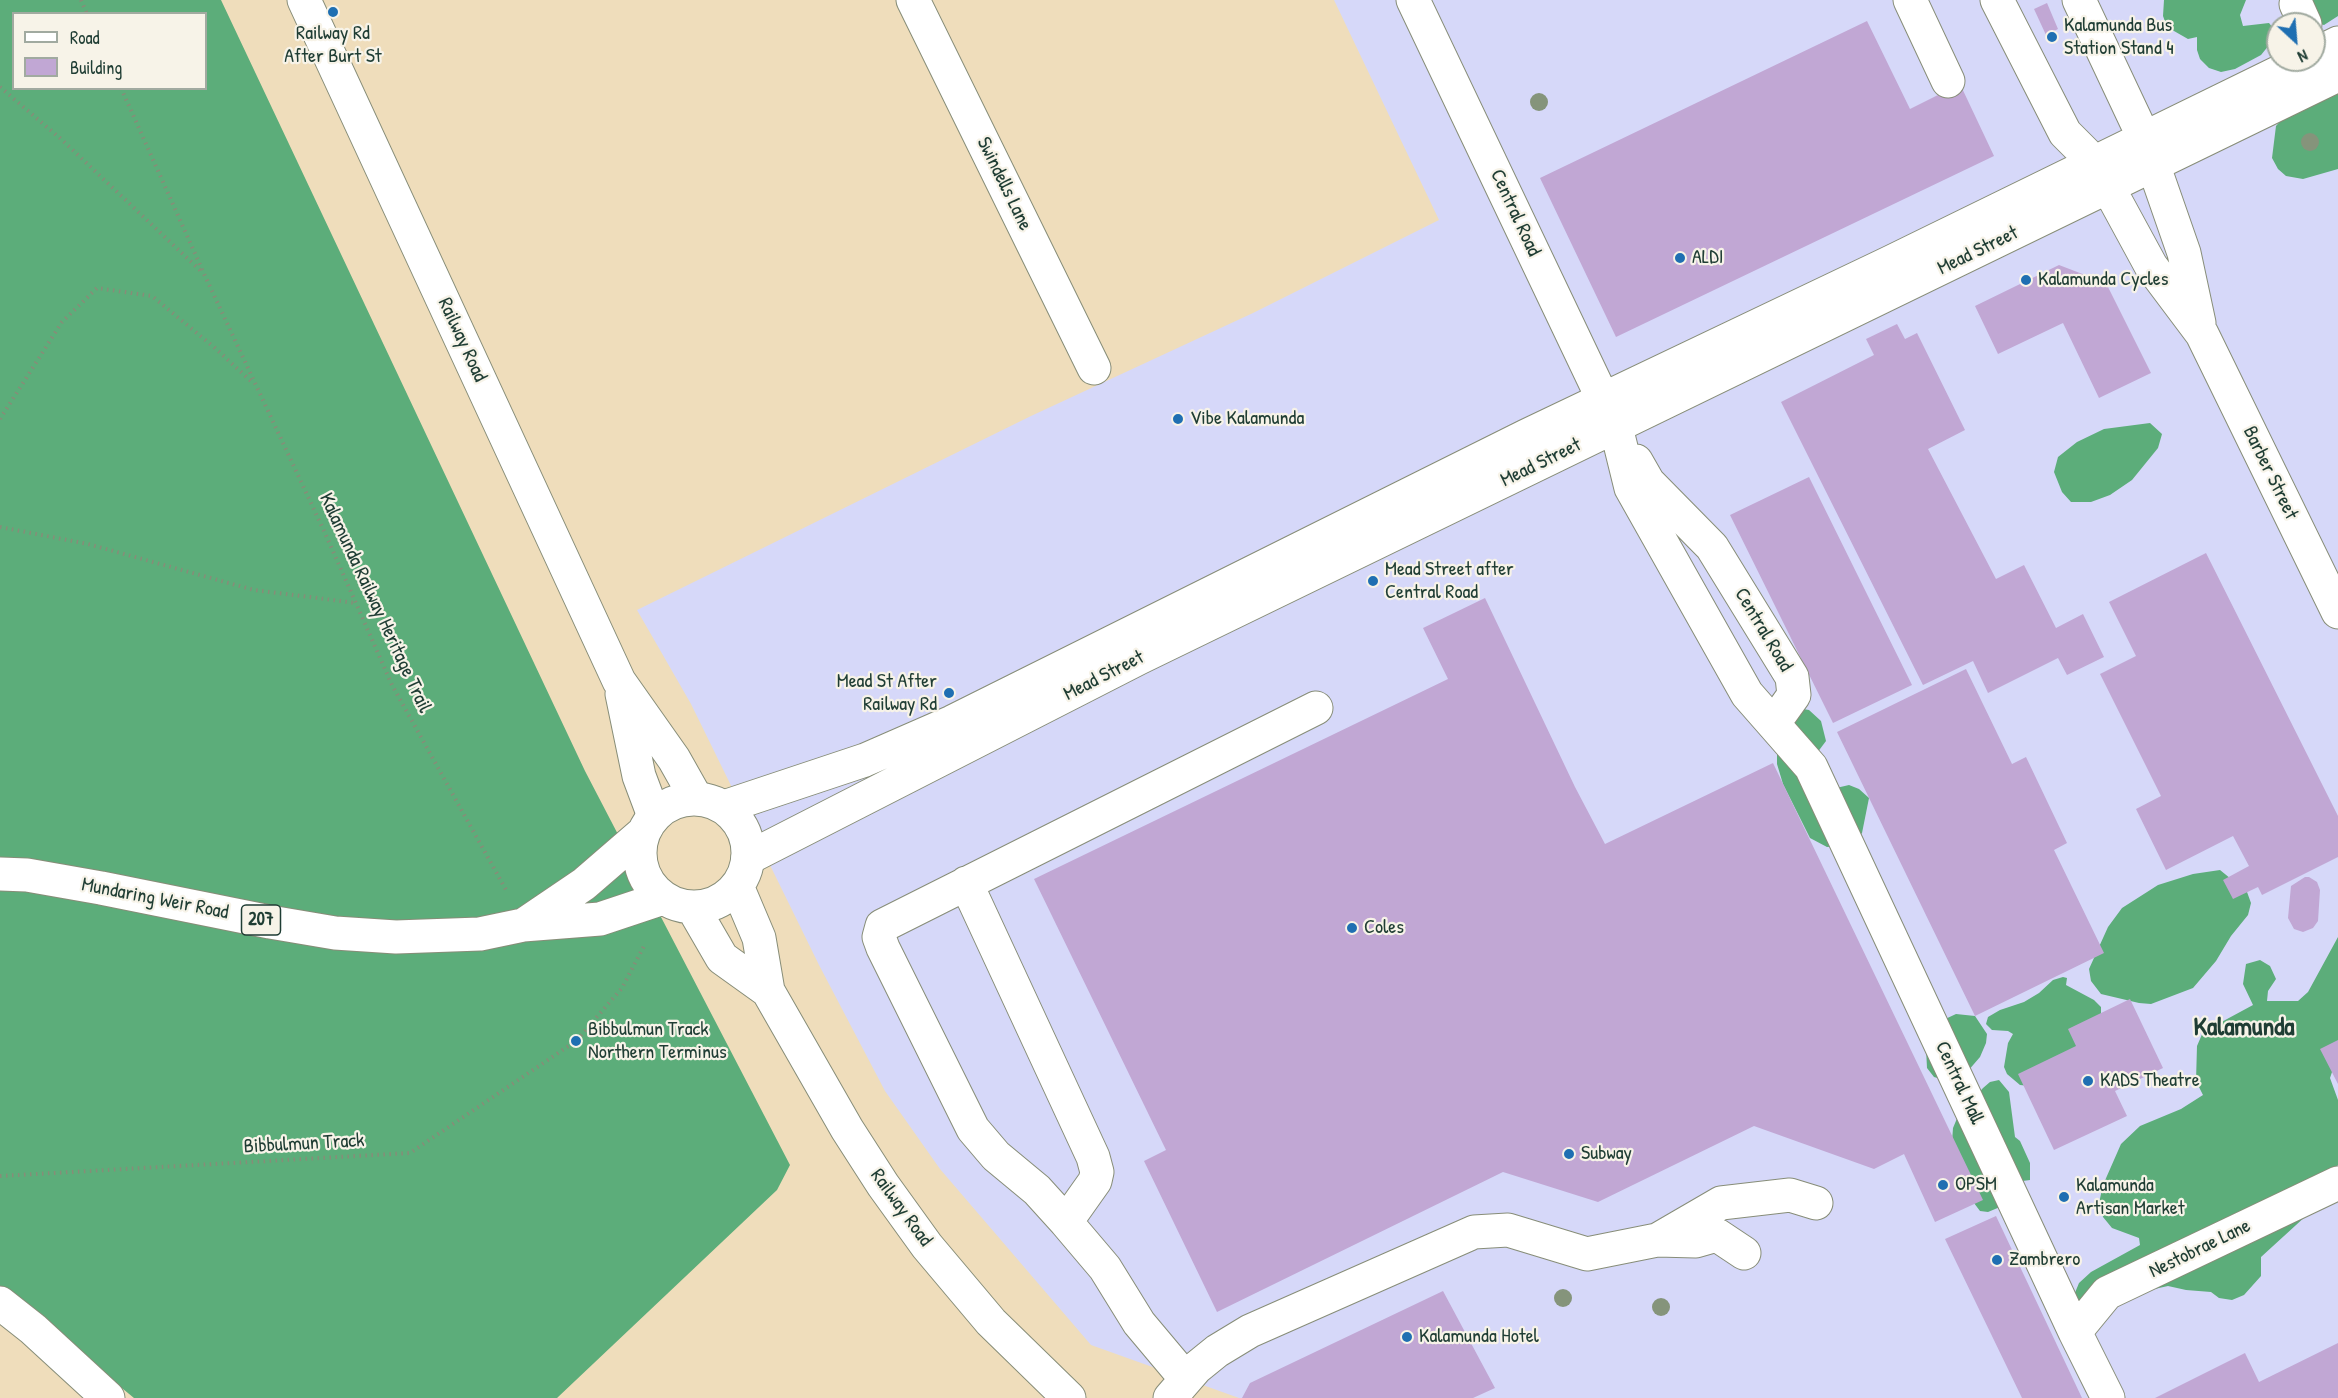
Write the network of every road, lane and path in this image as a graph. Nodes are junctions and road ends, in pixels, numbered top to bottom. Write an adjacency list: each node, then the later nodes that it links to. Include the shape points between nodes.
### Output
1 (304, 0): 22 (street, Railway Road)
2 (913, 0): 15 (street, Swindells Lane)
3 (1413, 0): 17 (street, Central Road)
4 (1910, 0): 8 (street)
5 (1997, 0): 12 (street, Barber Street, via 2065,134)
6 (2079, 0): 11 (street, Barber Street)
7 (2273, 72): 11 (street, Mead Street / 207)
8 (1948, 81)
9 (0, 87): 13 (path, Kalamunda Railway Heritage Trail, via 61,139)
10 (122, 90): 13 (path, Kalamunda Railway Heritage Trail)
11 (2149, 151): 12 (street, Mead Street / 207); 14 (street, Barber Street, via 2184,253)
12 (2101, 175): 14 (street, Barber Street, via 2151,266); 17 (street, Mead Street / 207)
13 (205, 276): 16 (path, Kalamunda Railway Heritage Trail)
14 (2202, 334): 21 (street, Barber Street)
15 (1094, 368)
16 (256, 385): 18 (path, Kalamunda Railway Heritage Trail, via 152,296 97,288 62,322); 20 (path, Kalamunda Railway Heritage Trail)
17 (1610, 413): 24 (street, Central Road, via 1631,488 1747,694); 24 (street, Central Road, via 1648,482 1712,547 1792,677 1794,695); 26 (street, Mead Street / 207, via 865,760); 28 (street, Mead Street / 207, via 1139,657)
18 (0, 419)
19 (0, 527): 20 (path, via 88,544 255,590)
20 (356, 603): 32 (path, Kalamunda Railway Heritage Trail, via 392,685)
21 (2338, 612)
22 (620, 681): 26 (street, Railway Road, via 674,759); 27 (street, Railway Road)
23 (1316, 708): 30 (street)
24 (1774, 723): 25 (street, Central Road)
25 (1811, 767): 42 (street, Central Mall)
26 (710, 802): 27 (street, 207, via 673,802); 28 (street, via 738,821 747,838)
27 (648, 824): 31 (street, via 640,857 647,880); 32 (street, Mundaring Weir Road / 207, via 584,885)
28 (742, 872): 31 (street, 207, via 720,900); 34 (street, Railway Road)
29 (0, 874): 32 (street, Mundaring Weir Road / 207, via 101,888 335,933 437,937)
30 (966, 883): 38 (street, via 1094,1157 1095,1180); 38 (street, via 882,926 879,937 973,1129)
31 (678, 903): 32 (street, Mundaring Weir Road / 207, via 600,919); 34 (street, Railway Road, via 722,958)
32 (523, 926)
33 (645, 943): 35 (path, Bibbulmun Track, via 622,988 576,1041 410,1153)
34 (768, 992): 45 (street, Railway Road, via 847,1129 927,1246 991,1322)
35 (0, 1176)
36 (2338, 1183): 42 (street, Nestobrae Lane, via 2107,1293)
37 (1816, 1203): 39 (street, via 1790,1195 1721,1203)
38 (1066, 1222): 43 (street, via 1105,1268)
39 (1657, 1240): 40 (street, via 1696,1240 1717,1235); 43 (street, via 1587,1254 1508,1230 1474,1232 1250,1331 1217,1351)
40 (1744, 1253)
41 (0, 1303): 44 (street)
42 (2074, 1332): 46 (street, Central Mall)
43 (1178, 1389)
44 (108, 1398)
45 (1069, 1398)
46 (2108, 1398)

